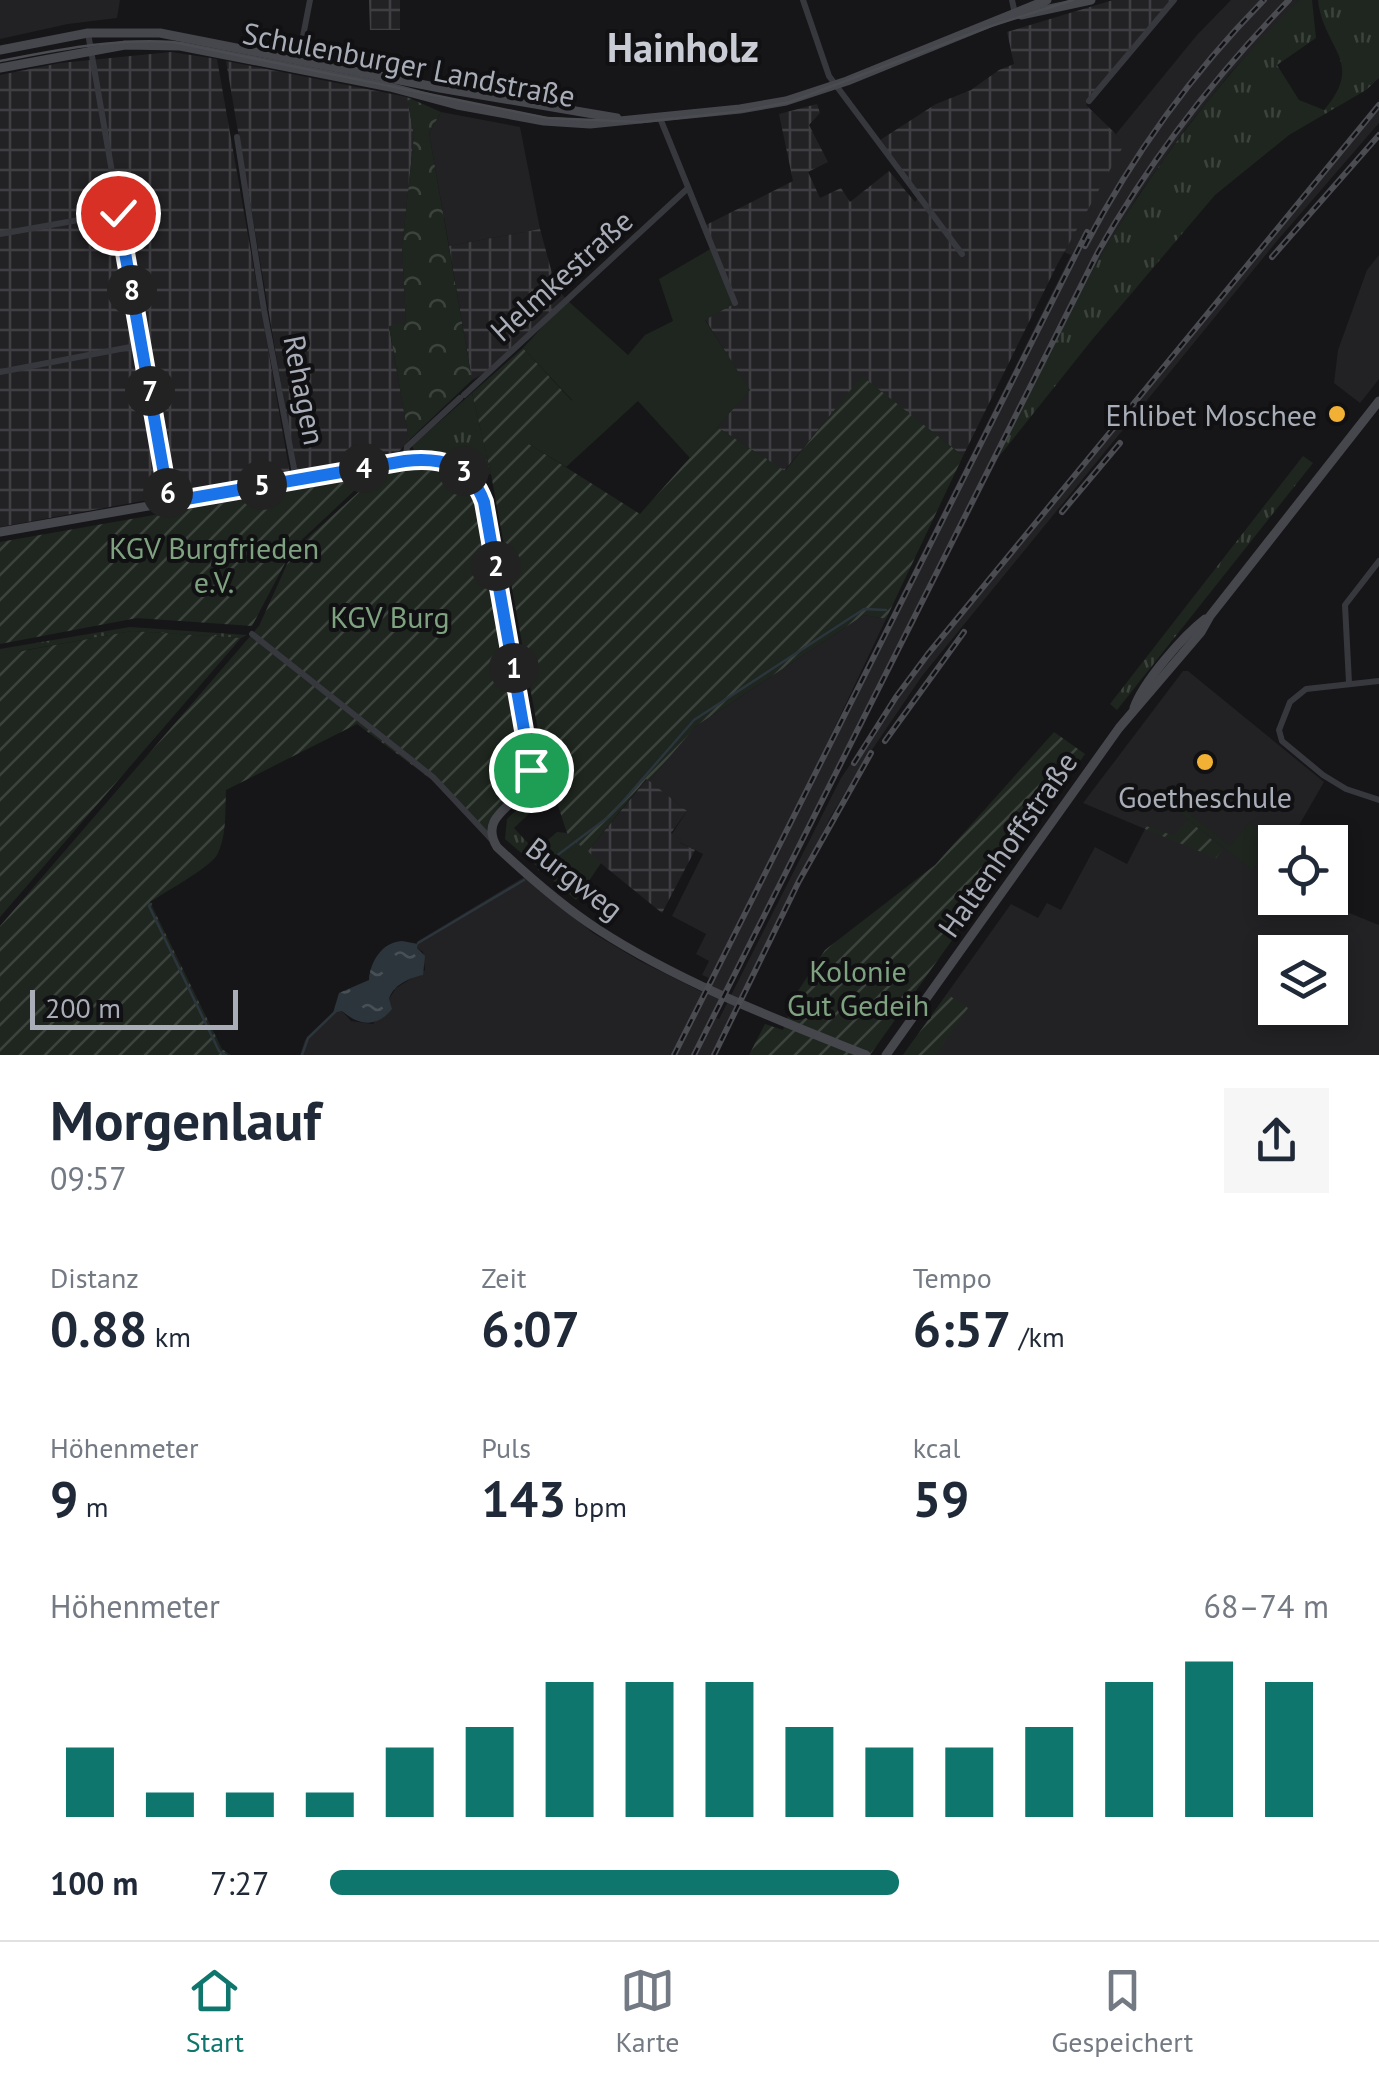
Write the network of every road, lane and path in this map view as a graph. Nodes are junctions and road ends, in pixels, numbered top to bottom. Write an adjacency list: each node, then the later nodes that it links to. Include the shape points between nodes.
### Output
1 (310, 0): 11 (street)
2 (803, 0): 13 (street)
3 (1012, 0): 7 (street)
4 (1047, 0): 7 (street, Schulenburger Landstraße)
5 (1092, 0): 7 (street, Schulenburger Landstraße)
6 (1174, 0): 14 (street)
7 (1016, 15): 13 (street, Schulenburger Landstraße)
8 (88, 33): 9 (street, Schulenburger Landstraße); 10 (street); 11 (street, Schulenburger Landstraße, via 160,33)
9 (0, 50)
10 (90, 51): 11 (street, Schulenburger Landstraße, via 180,46); 12 (street, Schulenburger Landstraße); 18 (street)
11 (298, 64): 15 (street, Schulenburger Landstraße, via 544,121)
12 (0, 68)
13 (835, 86): 15 (street, Schulenburger Landstraße, via 764,105); 20 (street)
14 (1089, 102)
15 (660, 118): 17 (street)
16 (237, 137): 26 (street, Rehagen)
17 (688, 189): 21 (street); 25 (street, Helmkestraße, via 407,446)
18 (118, 213): 19 (street); 22 (street)
19 (0, 234)
20 (962, 254)
21 (736, 304)
22 (141, 346): 23 (street); 27 (street)
23 (0, 372)
24 (1379, 401): 36 (street, Haltenhoffstraße, via 1133,710)
25 (405, 461): 26 (street, Rehagen); 34 (street, Rehagen, via 453,464 472,478 484,502 531,770 522,792 497,814)
26 (296, 478): 27 (street, Rehagen)
27 (169, 502): 28 (street, Rehagen)
28 (0, 532)
29 (1379, 561): 32 (street, via 1345,605)
30 (252, 634): 34 (street, Burgweg, via 434,777)
31 (1379, 681): 32 (street)
32 (1348, 683): 33 (street, via 1296,694 1279,736 1330,780)
33 (1379, 800)
34 (492, 840): 35 (street, Burgweg, via 616,941 764,1014)
35 (866, 1055)
36 (886, 1055)

